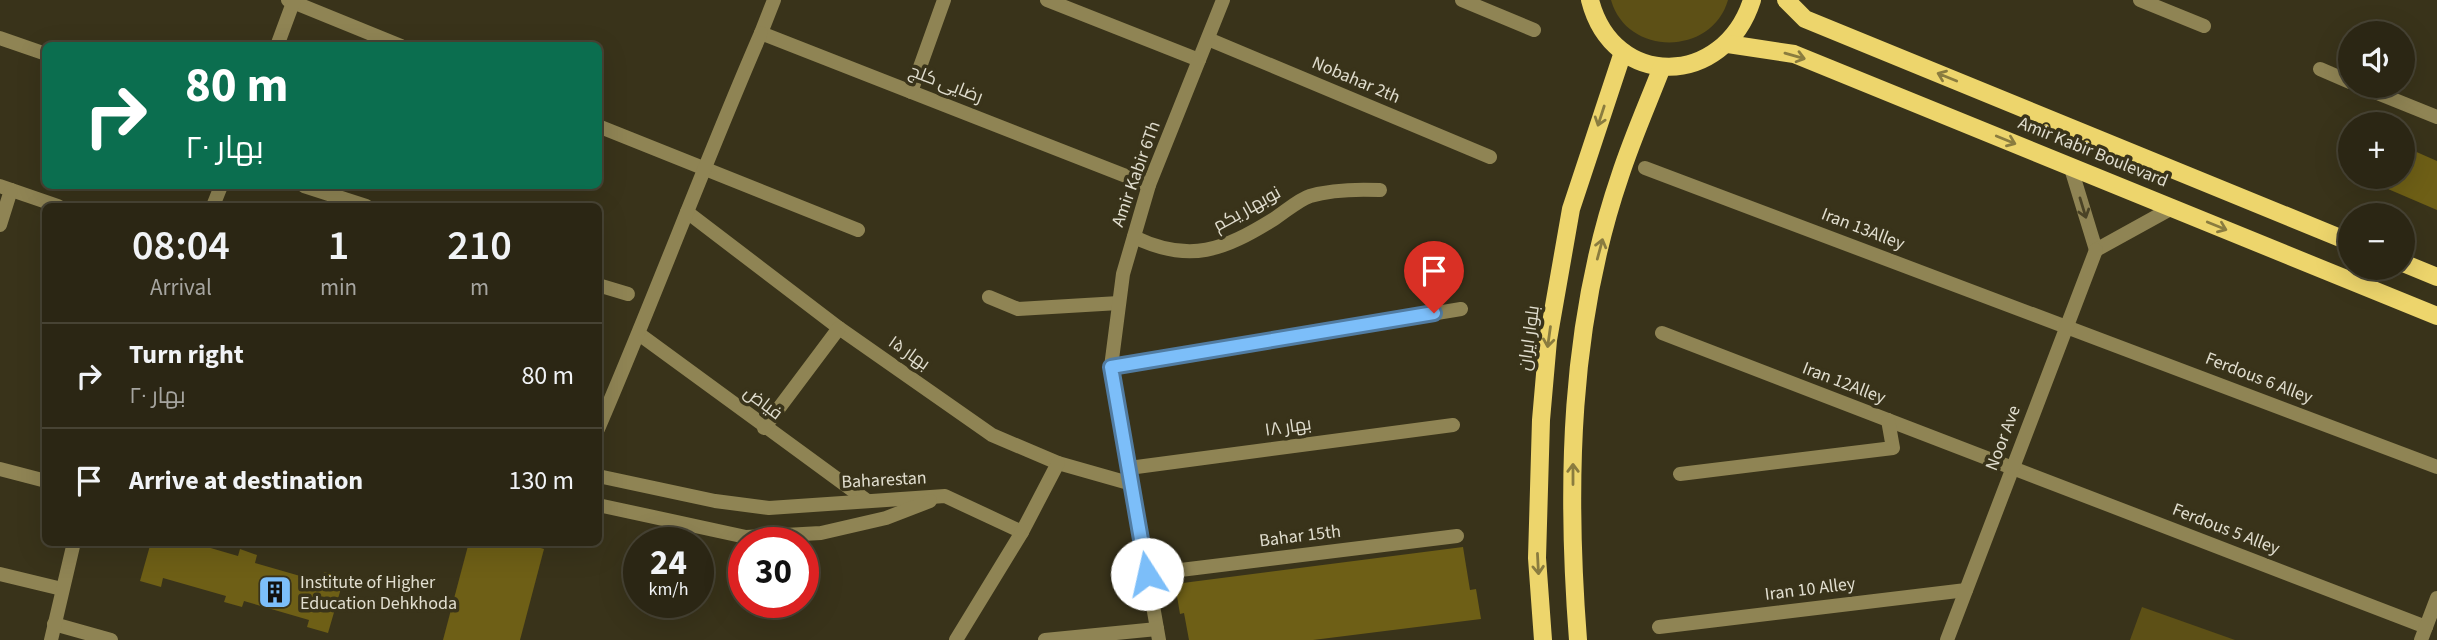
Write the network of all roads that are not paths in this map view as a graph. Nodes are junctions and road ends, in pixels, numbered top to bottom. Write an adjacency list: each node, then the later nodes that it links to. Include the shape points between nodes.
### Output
1 (774, 0): 13 (street)
2 (944, 0): 25 (street)
3 (1047, 0): 21 (street)
4 (1223, 0): 15 (street, Amir Kabir 6Th)
5 (1462, 0): 12 (street)
6 (1590, 0): 19 (main road, via 1606,36)
7 (1752, 0): 18 (main road, via 1745,22)
8 (1786, 0): 44 (main road, Amir Kabir Boulevard, one-way to 8, via 1805,19)
9 (2140, 0): 11 (street)
10 (292, 1): 16 (street); 17 (street)
11 (2204, 26)
12 (1534, 30)
13 (761, 33): 25 (street, رضایی کلج); 32 (street)
14 (0, 38): 20 (street)
15 (1208, 39): 21 (street, Amir Kabir 6Th); 29 (street, Nobahar 2th)
16 (278, 42)
17 (391, 42)
18 (1728, 44): 22 (main road, via 1709,58 1686,66); 30 (main road, Amir Kabir Boulevard, one-way to 30, via 1794,54)
19 (1623, 52): 22 (main road); 91 (main road, بلوار ایران, one-way to 91, via 1571,209 1548,340 1537,558)
20 (42, 53)
21 (1199, 60): 33 (street, Amir Kabir 6Th)
22 (1662, 66): 92 (main road, one-way to 22, via 1573,433 1580,347 1619,177)
23 (2320, 69): 24 (street)
24 (2338, 77)
25 (911, 92): 33 (street, رضایی کلج)
26 (2390, 98): 27 (street)
27 (2437, 117)
28 (602, 129): 32 (street)
29 (1490, 157)
30 (2070, 165): 39 (main road, Amir Kabir Boulevard); 45 (street, one-way to 45)
31 (1645, 168): 54 (street, Iran 13Alley)
32 (702, 169): 40 (street); 42 (street)
33 (1149, 185): 43 (street, Amir Kabir 6Th)
34 (6, 188): 37 (street); 41 (street)
35 (313, 189): 38 (street)
36 (1380, 190): 43 (street, نوبهار یکم, via 1347,189 1309,196 1259,228 1202,252 1160,250)
37 (49, 203)
38 (357, 203)
39 (2172, 208): 45 (street); 53 (main road, Amir Kabir Boulevard, one-way to 53)
40 (687, 212): 55 (street, بهار ۱۵); 57 (street)
41 (0, 225)
42 (858, 230)
43 (1134, 237): 51 (street, Amir Kabir 6Th)
44 (2338, 237)
45 (2095, 250): 54 (street, Noor Ave)
46 (2415, 268): 47 (main road)
47 (2437, 277)
48 (602, 286): 49 (street)
49 (628, 294)
50 (989, 297): 51 (street, via 1018,309)
51 (1119, 303): 58 (street, Amir Kabir 6Th)
52 (1461, 309): 58 (street)
53 (2437, 316)
54 (2067, 326): 64 (street, Ferdous 6 Alley); 66 (street, Noor Ave)
55 (839, 328): 62 (street); 63 (street, بهار ۱۵, via 992,435)
56 (1662, 333): 60 (street, Iran 12Alley)
57 (639, 334): 59 (street); 62 (street, فیاض)
58 (1111, 367): 65 (street, Amir Kabir 6Th)
59 (602, 420)
60 (1888, 420): 66 (street, Iran 12Alley); 68 (street, via 1893,448)
61 (1453, 425): 65 (street, بهار ۱۸)
62 (764, 428): 73 (street, فیاض)
63 (1058, 463): 71 (street, بهار ۱۵); 75 (street)
64 (2437, 467)
65 (1129, 468): 71 (street, Amir Kabir 6Th)
66 (2013, 468): 81 (street, Noor Ave); 85 (street, Ferdous 5 Alley)
67 (0, 469): 70 (street)
68 (1680, 474)
69 (602, 477): 73 (street, Baharestan, via 769,508)
70 (42, 480)
71 (1132, 484): 79 (street, Amir Kabir 6Th)
72 (944, 496): 73 (street, Baharestan); 74 (street, Baharestan, via 886,518 821,533 746,537); 75 (street)
73 (866, 500)
74 (602, 506)
75 (1022, 532): 89 (street)
76 (1457, 536): 79 (street, Bahar 15th)
77 (73, 546): 80 (street)
78 (0, 574): 80 (street)
79 (1147, 574): 86 (street, Amir Kabir 6Th)
80 (62, 589): 83 (street)
81 (1966, 590): 84 (street, Iran 10 Alley); 93 (street, Noor Ave)
82 (2437, 598): 85 (street)
83 (54, 624): 87 (street); 88 (street)
84 (1659, 627)
85 (2423, 633)
86 (1158, 635): 90 (street)
87 (51, 640)
88 (111, 640)
89 (956, 640)
90 (1045, 640)
91 (1543, 640)
92 (1578, 640)
93 (1947, 640)

